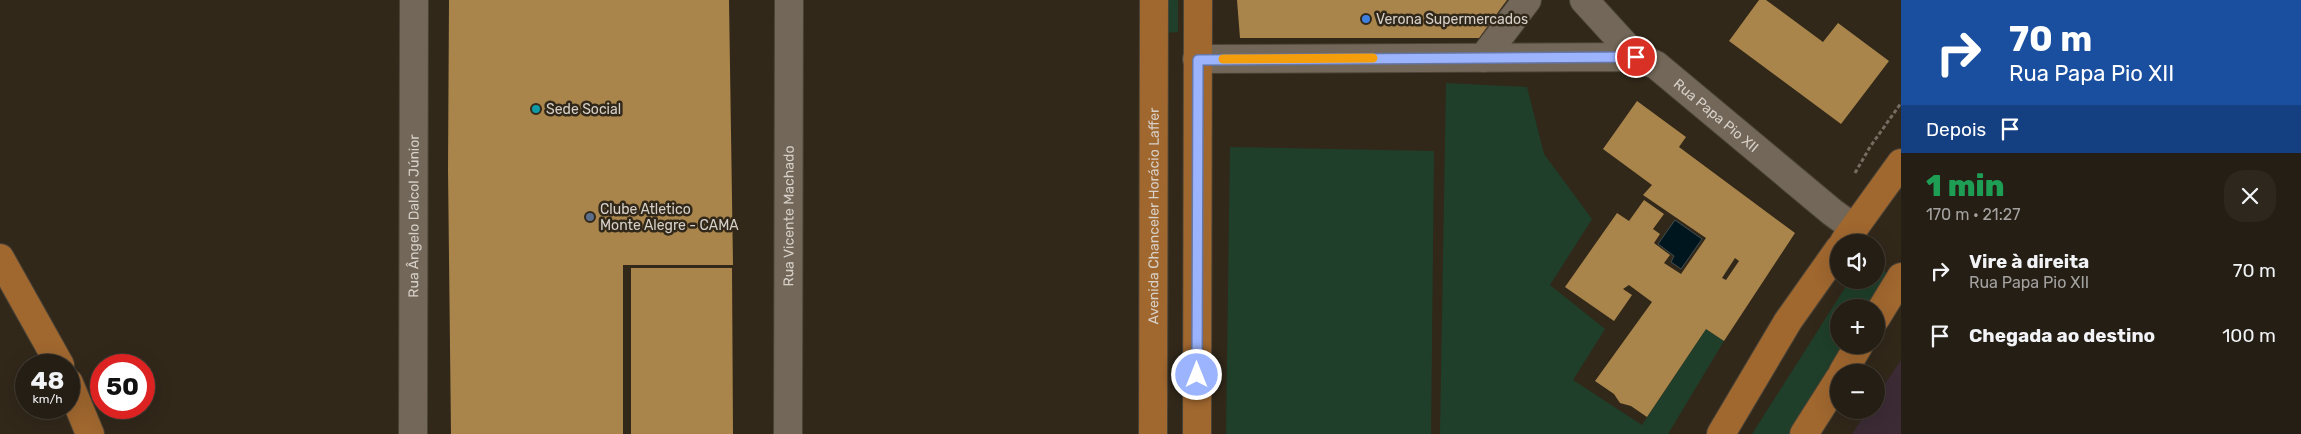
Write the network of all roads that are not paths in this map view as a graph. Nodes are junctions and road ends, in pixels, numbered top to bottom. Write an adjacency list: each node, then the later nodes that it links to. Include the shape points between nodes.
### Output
1 (414, 0): 21 (street, Rua Ângelo Dalcol Júnior)
2 (790, 0): 22 (street, Rua Vicente Machado)
3 (1154, 0): 23 (main road, Avenida Chanceler Horácio Laffer)
4 (1198, 0): 9 (main road)
5 (1527, 0): 8 (street)
6 (1584, 0): 7 (street)
7 (1636, 57): 8 (street, Rua Papa Pio XII); 11 (street, Rua Papa Pio XII, via 1656,65 1832,212)
8 (1483, 58): 9 (street, Rua Papa Pio XII)
9 (1198, 60): 24 (main road)
10 (1901, 163): 12 (main road)
11 (1842, 234)
12 (1849, 234)
13 (0, 258): 17 (main road)
14 (1830, 261): 25 (main road, via 1788,321)
15 (1901, 277): 16 (main road)
16 (1885, 303)
17 (54, 354)
18 (1830, 393): 26 (main road)
19 (80, 410): 20 (main road)
20 (90, 434)
21 (413, 434)
22 (788, 434)
23 (1153, 434)
24 (1196, 434)
25 (1721, 434)
26 (1804, 434)

